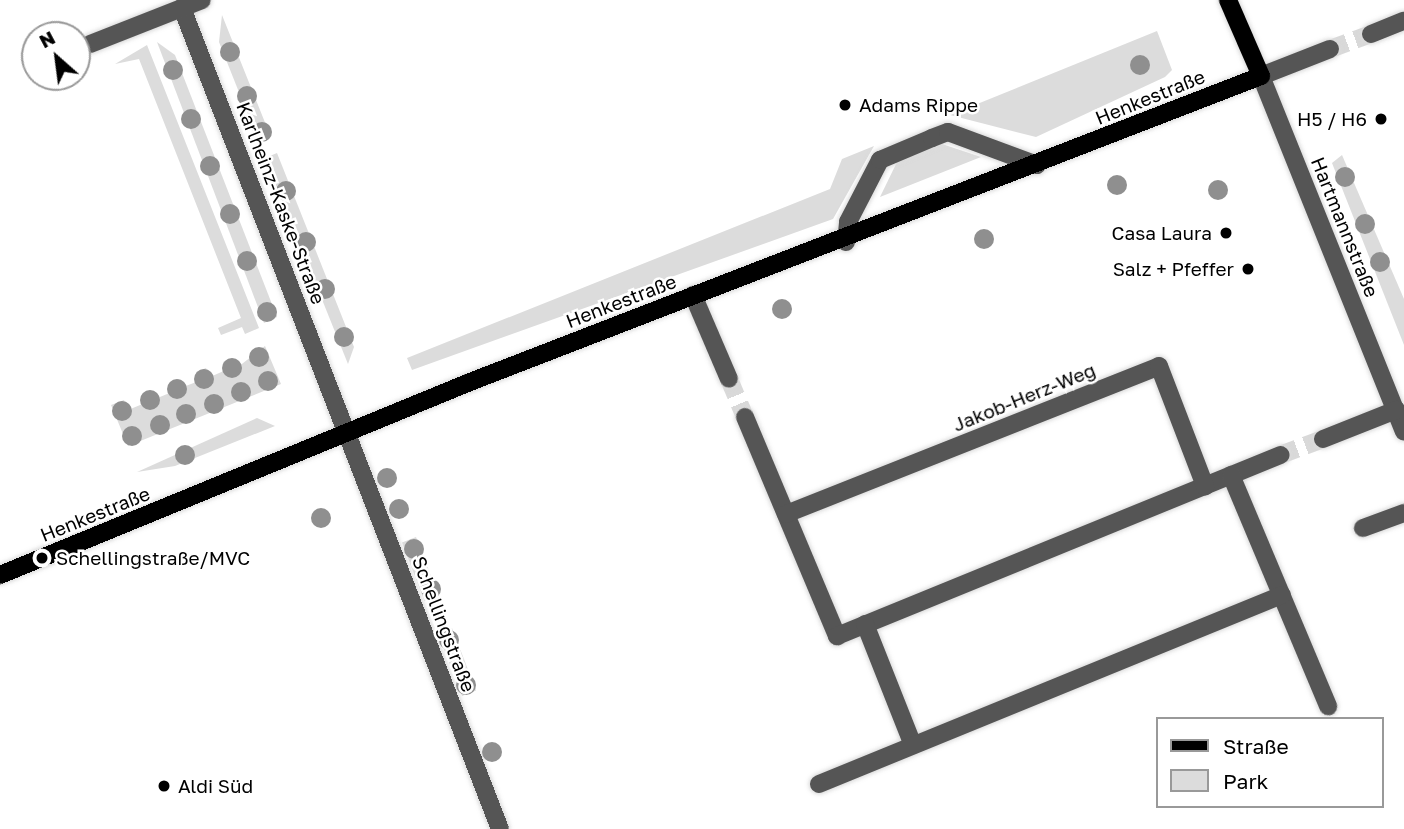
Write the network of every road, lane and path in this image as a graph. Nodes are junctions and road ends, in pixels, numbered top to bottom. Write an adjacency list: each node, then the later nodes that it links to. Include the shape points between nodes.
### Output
1 (202, 0): 3 (street)
2 (1228, 0): 8 (main road, Hartmannstraße)
3 (182, 8): 6 (street); 16 (street, Karlheinz-Kaske-Straße)
4 (1404, 21): 5 (street)
5 (1371, 34)
6 (91, 44)
7 (1330, 49): 8 (street)
8 (1261, 76): 9 (main road, Henkestraße); 13 (street, Hartmannstraße)
9 (1037, 165): 10 (main road, Henkestraße); 10 (street, via 947,132 932,138 880,160 848,222)
10 (846, 242): 11 (main road, Henkestraße)
11 (693, 295): 12 (street); 16 (main road, Henkestraße)
12 (729, 379)
13 (1396, 410): 15 (street, Hartmannstraße); 17 (street)
14 (745, 416): 22 (street)
15 (1404, 431)
16 (349, 435): 24 (main road, Henkestraße); 30 (street, Schellingstraße)
17 (1323, 439)
18 (1280, 455): 19 (street)
19 (1231, 475): 20 (street); 25 (street)
20 (1205, 486): 22 (street, Jakob-Herz-Weg, via 1159,366); 26 (street)
21 (1404, 513): 23 (street)
22 (786, 514): 26 (street, via 838,636)
23 (1363, 528)
24 (0, 575)
25 (1282, 595): 27 (street); 28 (street)
26 (865, 624): 28 (street)
27 (1328, 706)
28 (914, 745): 29 (street)
29 (819, 784)
30 (500, 829)

